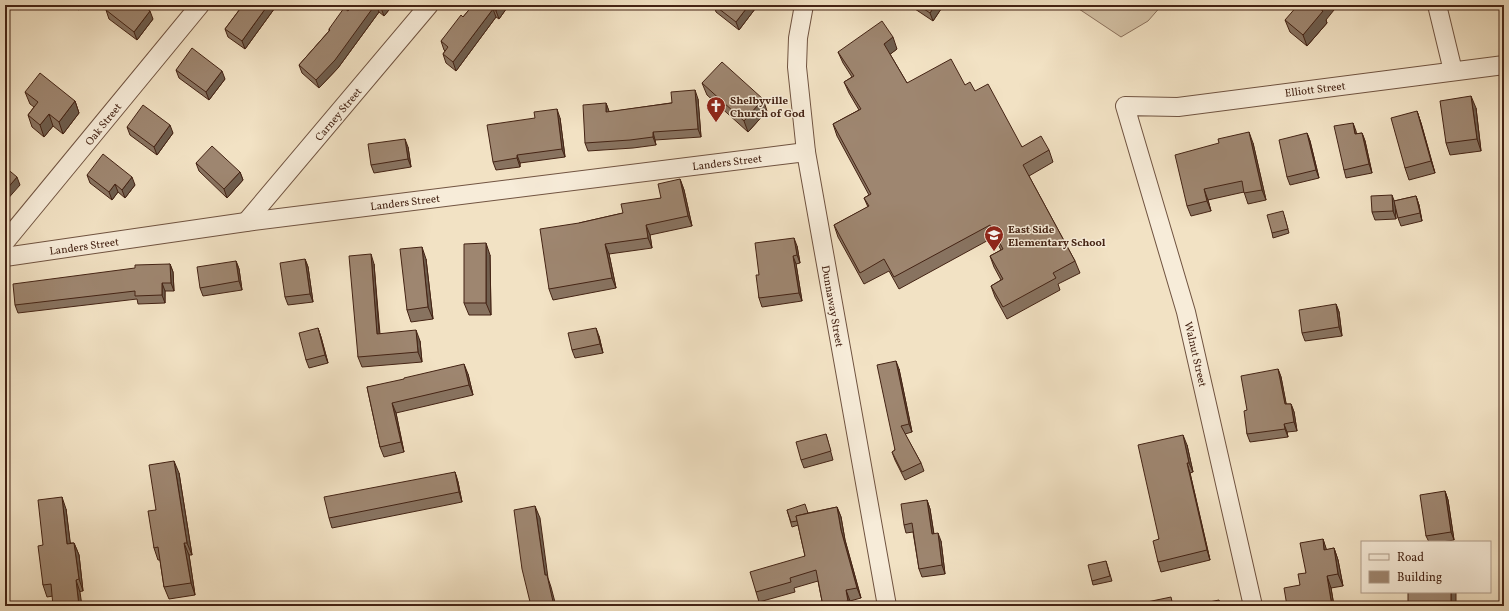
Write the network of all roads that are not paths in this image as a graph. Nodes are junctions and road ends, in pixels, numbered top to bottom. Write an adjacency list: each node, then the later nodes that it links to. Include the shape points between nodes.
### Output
1 (200, 5): 10 (street, Oak Street)
2 (429, 5): 9 (street, Carney Street)
3 (804, 5): 8 (street, Dunnaway Street, via 798,38 797,67)
4 (1437, 5): 6 (street)
5 (1504, 65): 6 (street, Elliott Street)
6 (1453, 71): 7 (street, Elliott Street, via 1178,107)
7 (1125, 106): 13 (street, Walnut Street, via 1186,312)
8 (806, 152): 9 (street, Landers Street); 12 (street, Dunnaway Street)
9 (246, 222): 11 (street, Landers Street)
10 (5, 242)
11 (5, 257)
12 (887, 606)
13 (1253, 606)

